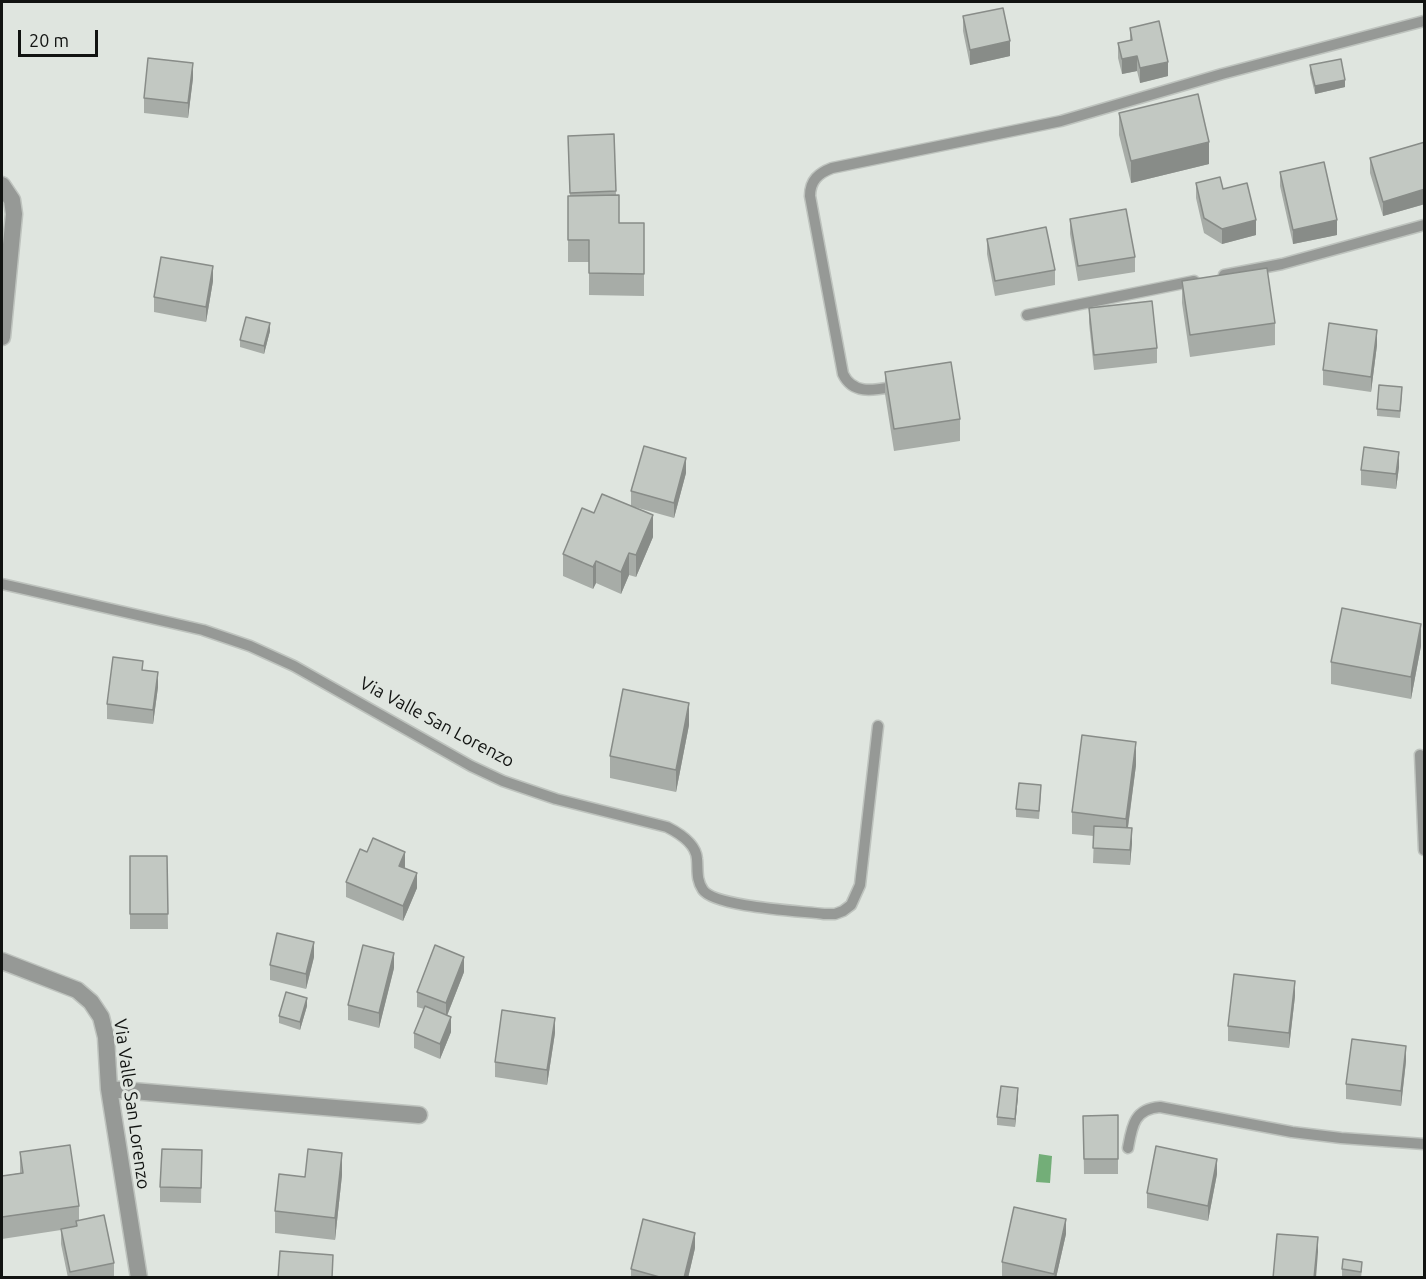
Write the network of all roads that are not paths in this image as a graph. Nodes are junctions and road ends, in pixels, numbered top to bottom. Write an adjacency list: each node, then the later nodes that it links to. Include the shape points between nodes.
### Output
1 (1425, 21): 8 (lane, via 1061,121 832,168 819,175 810,185 810,196 843,374 850,385 862,390)
2 (2, 185): 7 (street, via 12,200 14,214)
3 (1425, 225): 4 (lane, via 1282,264)
4 (1213, 278)
5 (1201, 280): 6 (lane)
6 (1028, 315)
7 (2, 337)
8 (914, 384)
9 (2, 584): 10 (lane, Via Valle San Lorenzo, via 203,630 243,643 288,663 503,781 556,799 667,827 683,836 696,851 697,876 703,890 708,896 726,902 824,914 835,914 851,905 862,876)
10 (878, 726)
11 (1420, 754): 12 (lane)
12 (1425, 850)
13 (2, 960): 14 (street, Via Valle San Lorenzo, via 69,986 91,1002 105,1029)
14 (109, 1089): 15 (street); 18 (street, Via Valle San Lorenzo)
15 (419, 1115)
16 (1425, 1144): 17 (lane, via 1292,1132 1160,1107 1146,1110 1134,1121)
17 (1128, 1148)
18 (139, 1278)

